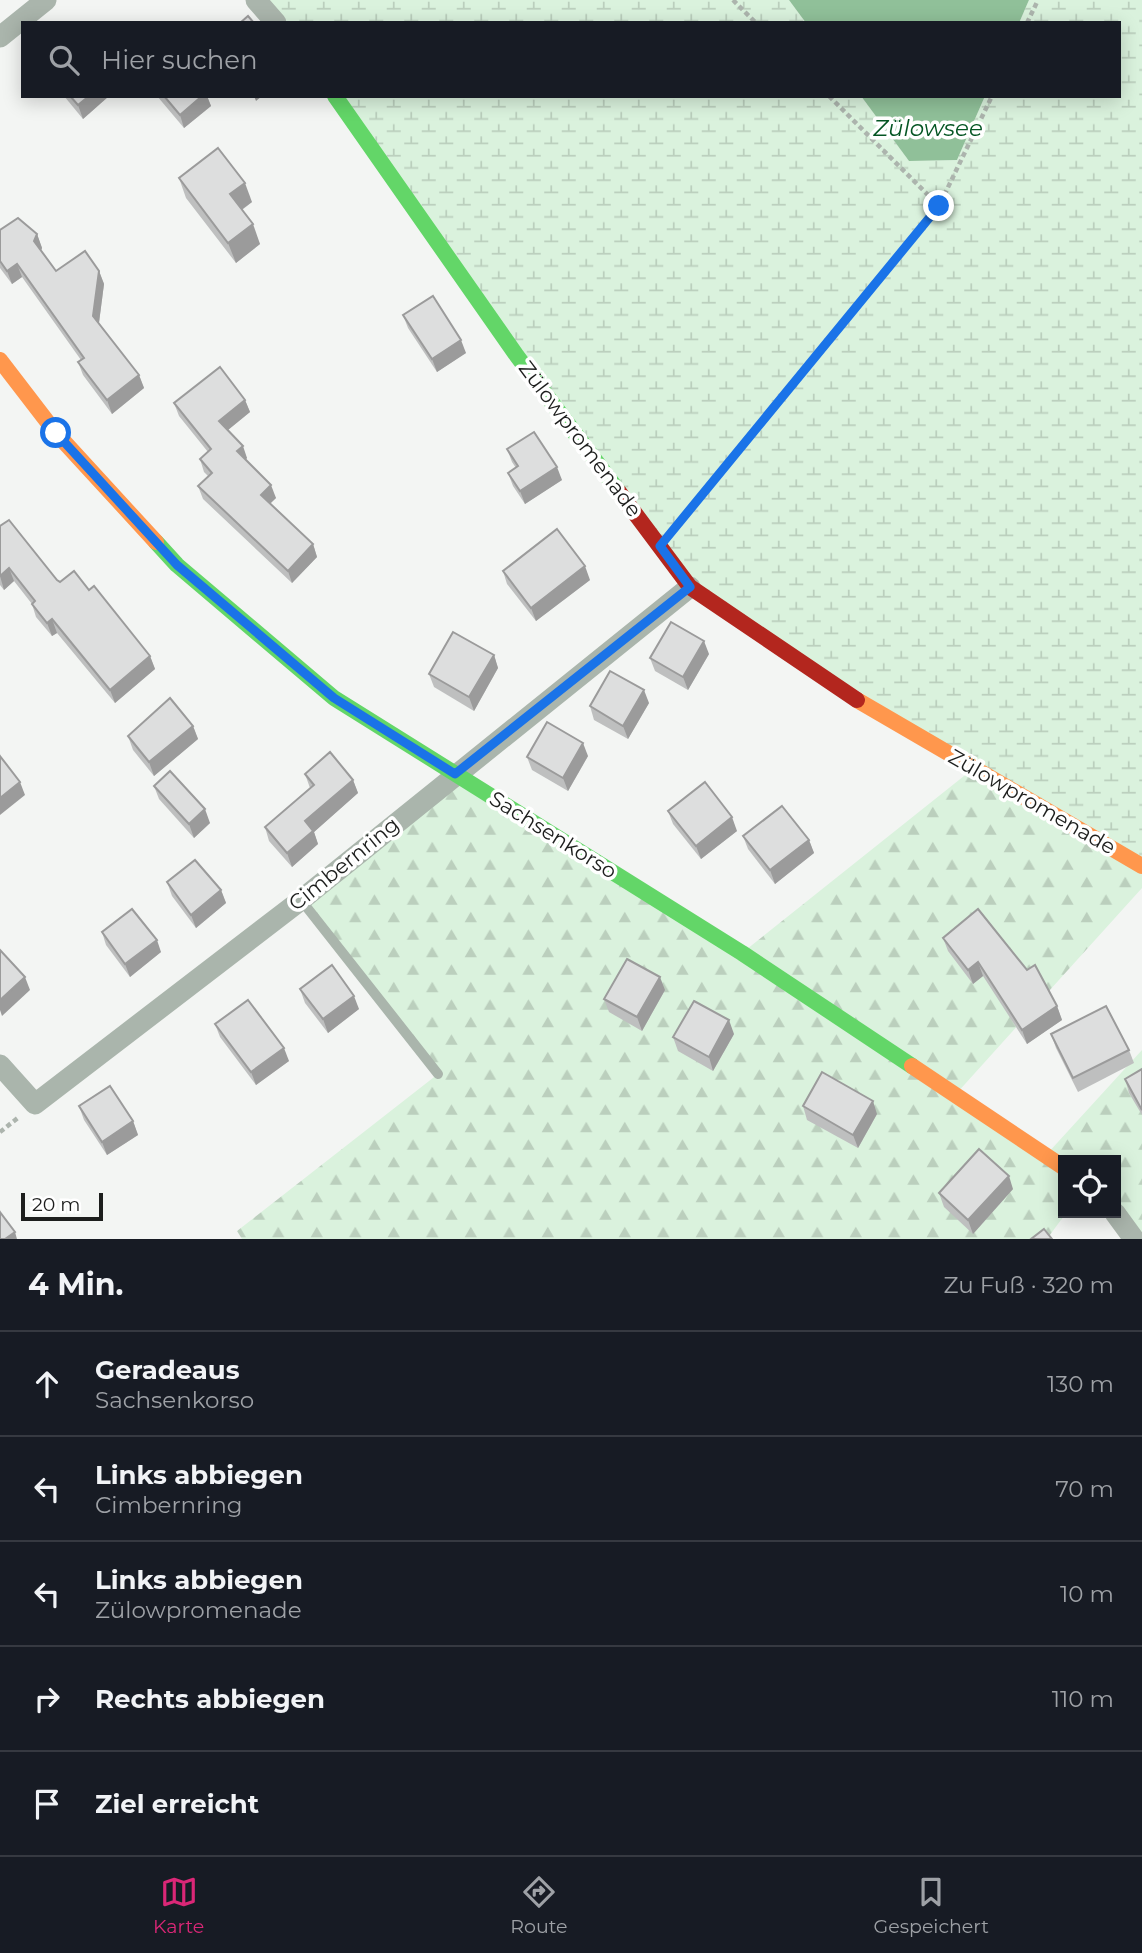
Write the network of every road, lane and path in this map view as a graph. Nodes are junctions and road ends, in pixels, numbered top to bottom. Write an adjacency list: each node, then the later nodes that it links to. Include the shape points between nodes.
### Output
1 (46, 0): 8 (street)
2 (256, 0): 5 (street)
3 (733, 0): 6 (path)
4 (1038, 0): 7 (path)
5 (274, 21)
6 (754, 21)
7 (1028, 21)
8 (0, 37)
9 (336, 98): 14 (street, Zülowpromenade, via 517,356)
10 (831, 98): 12 (path)
11 (991, 98): 12 (path)
12 (939, 206): 14 (path)
13 (0, 360): 16 (street, Sachsenkorso, via 56,433 177,565 334,698)
14 (660, 546): 15 (street, Zülowpromenade)
15 (690, 587): 16 (street, Cimbernring); 17 (street, Zülowpromenade, via 857,699)
16 (455, 774): 18 (street, Cimbernring); 21 (street, Sachsenkorso, via 742,953)
17 (1142, 866)
18 (301, 900): 19 (street, Cimbernring, via 35,1104); 20 (lane)
19 (0, 1065)
20 (438, 1074)
21 (1058, 1164)
22 (1119, 1218): 23 (street)
23 (1135, 1239)

